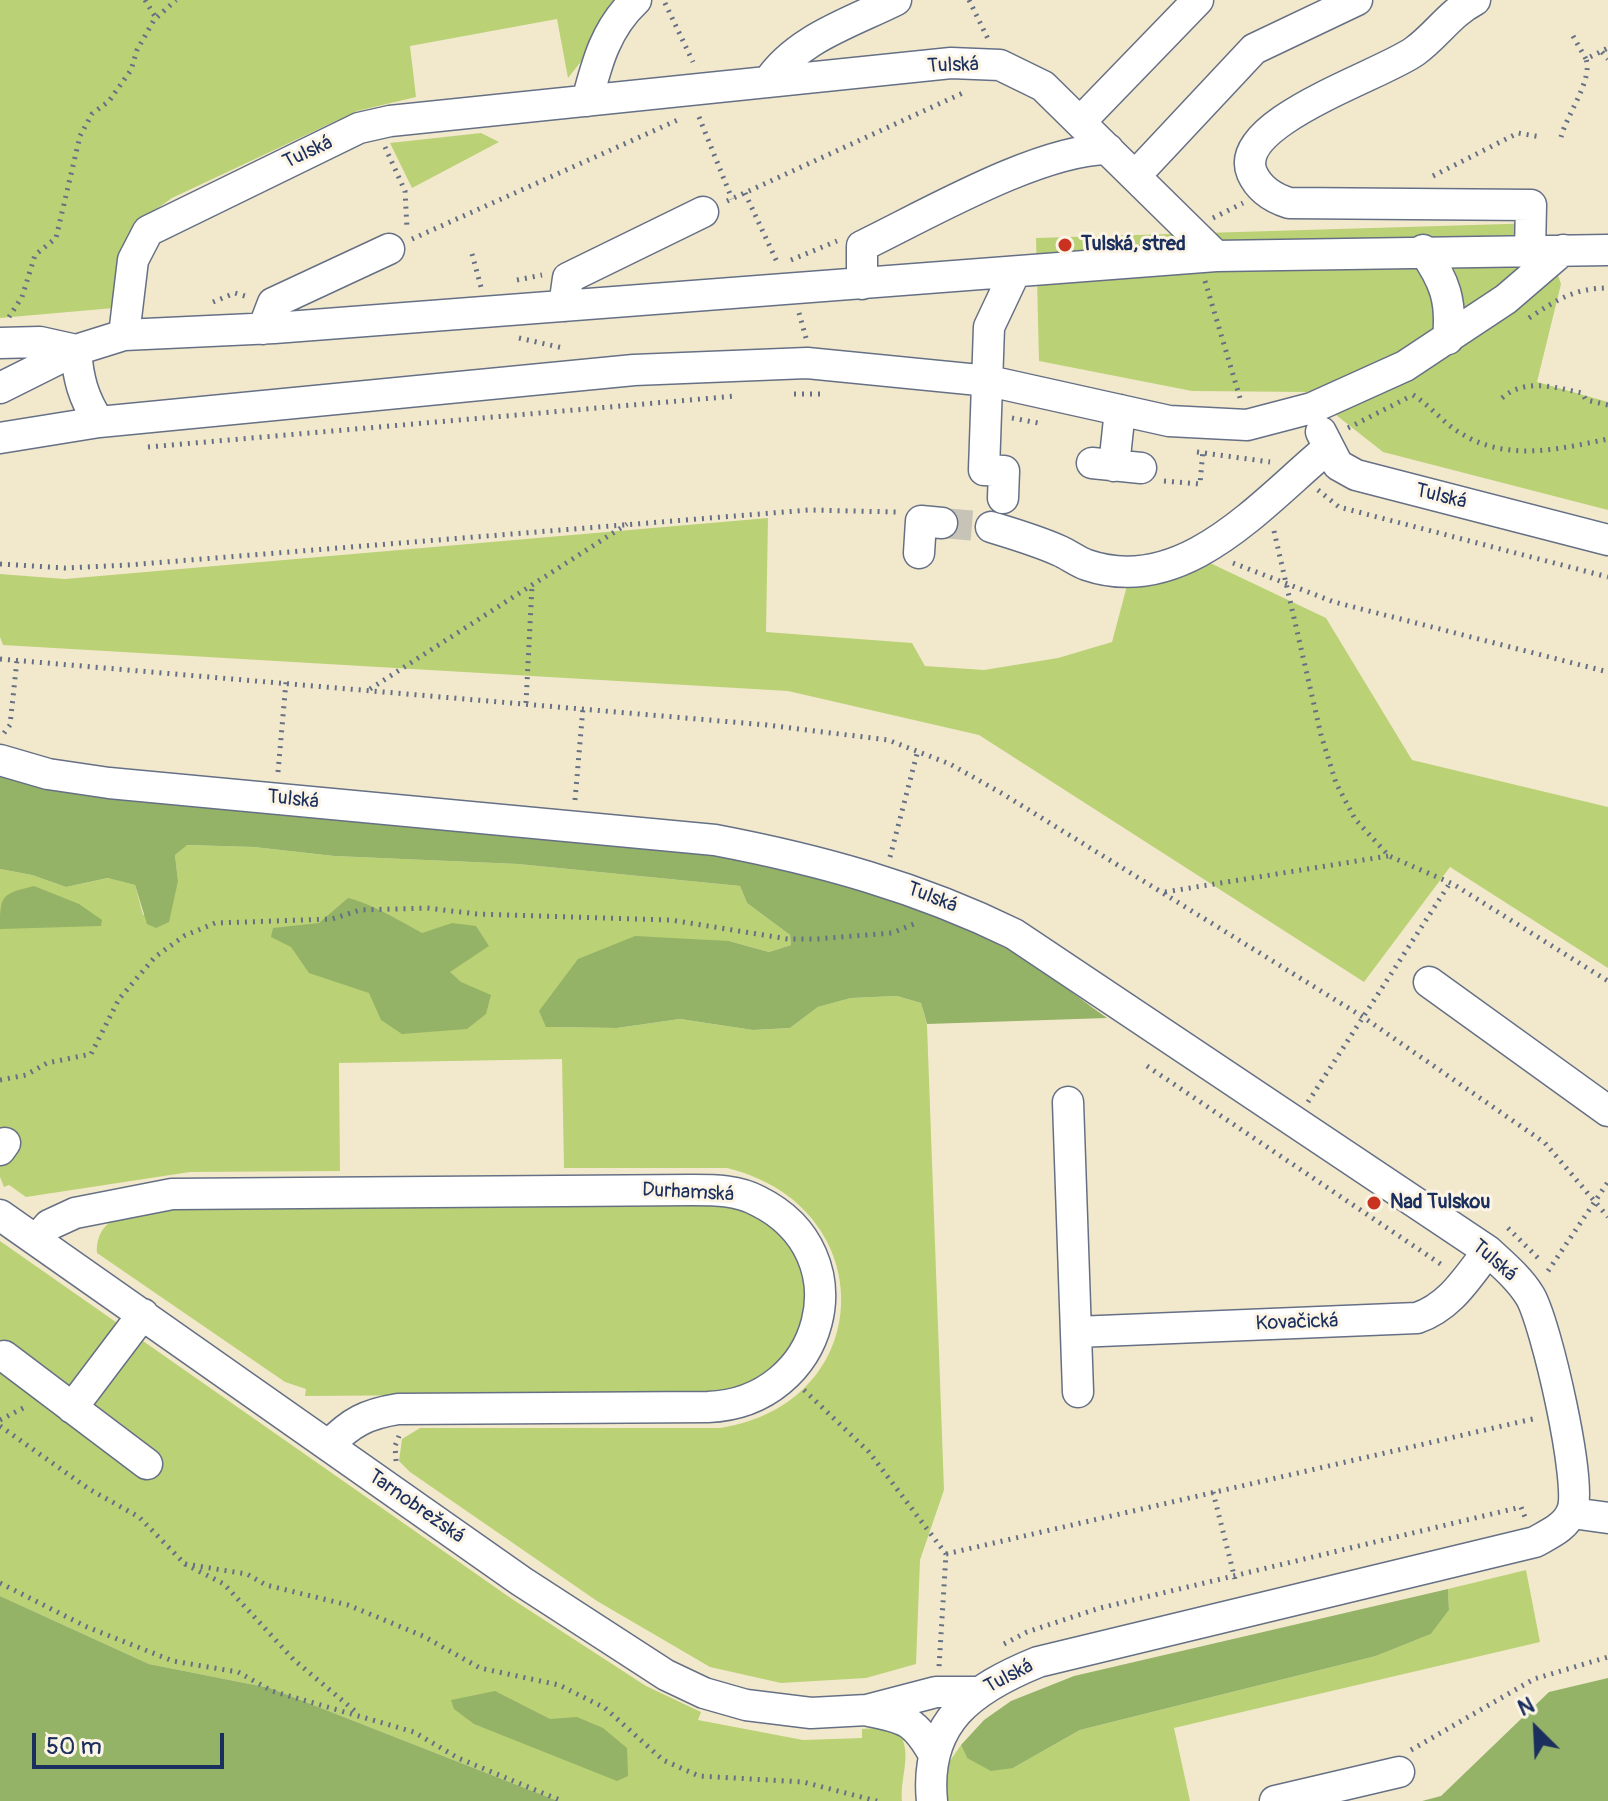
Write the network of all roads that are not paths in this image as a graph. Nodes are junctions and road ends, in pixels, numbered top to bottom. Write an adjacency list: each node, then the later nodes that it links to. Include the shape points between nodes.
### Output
1 (896, 0): 6 (street, via 796,50)
2 (1198, 0): 8 (street)
3 (1357, 0): 10 (street, via 1254,49)
4 (1475, 0): 16 (street, via 1457,10 1414,52 1279,122 1250,155 1250,171 1275,199 1289,203 1537,199)
5 (650, 2): 7 (street, via 604,43)
6 (768, 82): 7 (street, Tulská, via 706,98); 8 (street, Tulská, via 951,63 1000,65 1043,86)
7 (587, 101): 22 (street, Tulská, via 375,124 162,222 148,231 133,260)
8 (1080, 122): 9 (street, Tulská)
9 (1108, 149): 10 (street, Tulská); 19 (street, via 1083,150 1037,164 862,246)
10 (1135, 176): 17 (street, Tulská)
11 (703, 212): 20 (street, via 568,278)
12 (389, 249): 21 (street, via 273,303)
13 (1423, 250): 16 (street); 17 (street); 24 (street, via 1448,291)
14 (1563, 250): 15 (street); 16 (street); 24 (street)
15 (1608, 250)
16 (1530, 251)
17 (1209, 264): 18 (street)
18 (1015, 272): 19 (street); 26 (street, via 989,327)
19 (862, 284): 20 (street)
20 (564, 306): 21 (street, via 490,301)
21 (263, 329): 22 (street)
22 (124, 335): 25 (street)
23 (2, 336): 25 (street)
24 (1448, 339): 28 (street, via 1394,371)
25 (76, 350): 27 (street); 30 (street, via 78,378)
26 (989, 381): 29 (street); 30 (street, via 807,363 718,365); 34 (street, via 984,470 1004,471)
27 (0, 388)
28 (1312, 408): 29 (street, via 1204,439); 32 (street, Tulská)
29 (1120, 410): 33 (street)
30 (99, 422): 31 (street)
31 (1, 439)
32 (1327, 449): 36 (street, via 1207,549 1167,567 1088,565); 37 (street, Tulská, via 1338,465 1356,475)
33 (1116, 466)
34 (1003, 498)
35 (932, 522): 38 (street)
36 (991, 527)
37 (1608, 540)
38 (919, 553)
39 (3, 762): 45 (street, Tulská, via 109,783 715,840 862,873 958,907 1014,934)
40 (1429, 982): 42 (street)
41 (1068, 1102): 47 (street)
42 (1608, 1111)
43 (0, 1215): 44 (street, Tarnobrežská)
44 (36, 1240): 46 (street, Tarnobrežská); 51 (street, Durhamská, via 49,1225 75,1213 172,1194 692,1190 756,1199 789,1223 812,1258 820,1298 805,1355 779,1384 744,1403 398,1409 367,1414)
45 (1488, 1251): 47 (street, Kovačická, via 1443,1306 1417,1318); 53 (street, Tulská, via 1530,1297 1543,1330 1576,1493)
46 (143, 1314): 50 (street); 51 (street, Tarnobrežská)
47 (1076, 1332): 49 (street)
48 (4, 1356): 50 (street)
49 (1078, 1392)
50 (72, 1408): 52 (street)
51 (329, 1445): 56 (street, Tarnobrežská, via 521,1581 666,1675 746,1705 811,1713)
52 (147, 1464)
53 (1572, 1513): 54 (street); 55 (street, Tulská, via 1559,1529 1535,1542 1038,1662)
54 (1608, 1518)
55 (979, 1692): 56 (street, Tarnobrežská, via 936,1692); 57 (street, Tulská, via 958,1710)
56 (867, 1710): 57 (street, Tarnobrežská, via 902,1717)
57 (934, 1755): 59 (street, Tulská)
58 (1399, 1772): 60 (street)
59 (932, 1801)
60 (1275, 1801)

